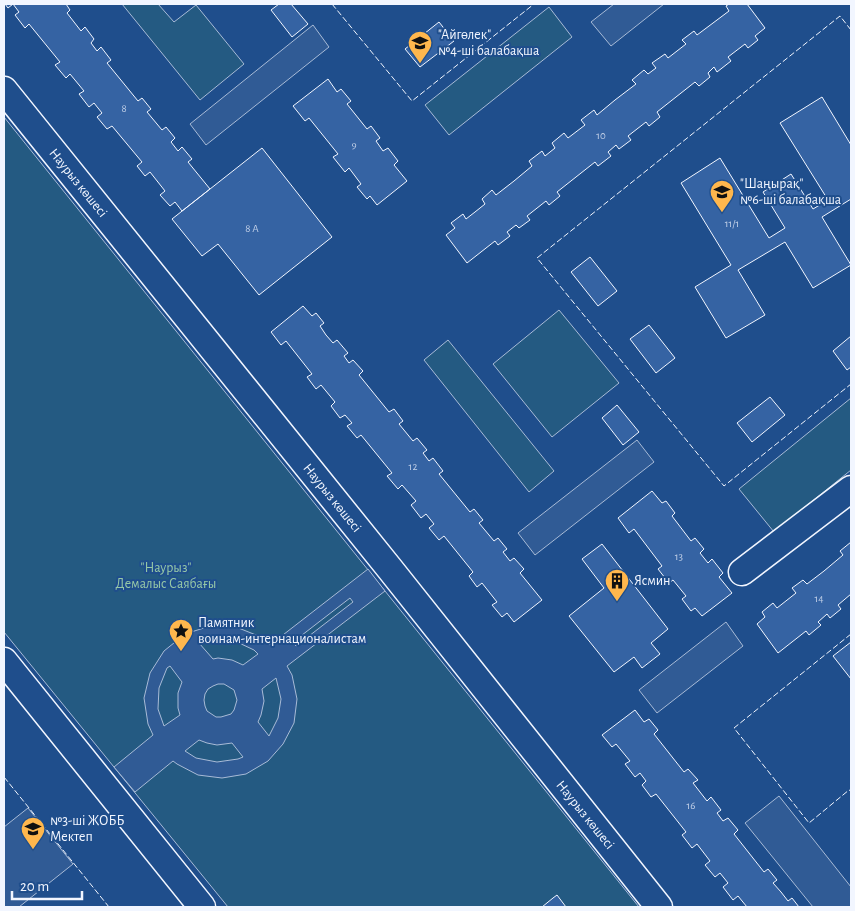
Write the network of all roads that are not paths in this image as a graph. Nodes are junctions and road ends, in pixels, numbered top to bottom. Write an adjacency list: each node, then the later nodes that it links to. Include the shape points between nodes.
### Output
1 (4, 90): 6 (street, Наурыз көшесі)
2 (851, 489): 3 (street)
3 (742, 572)
4 (4, 661): 5 (street)
5 (202, 907)
6 (659, 907)

